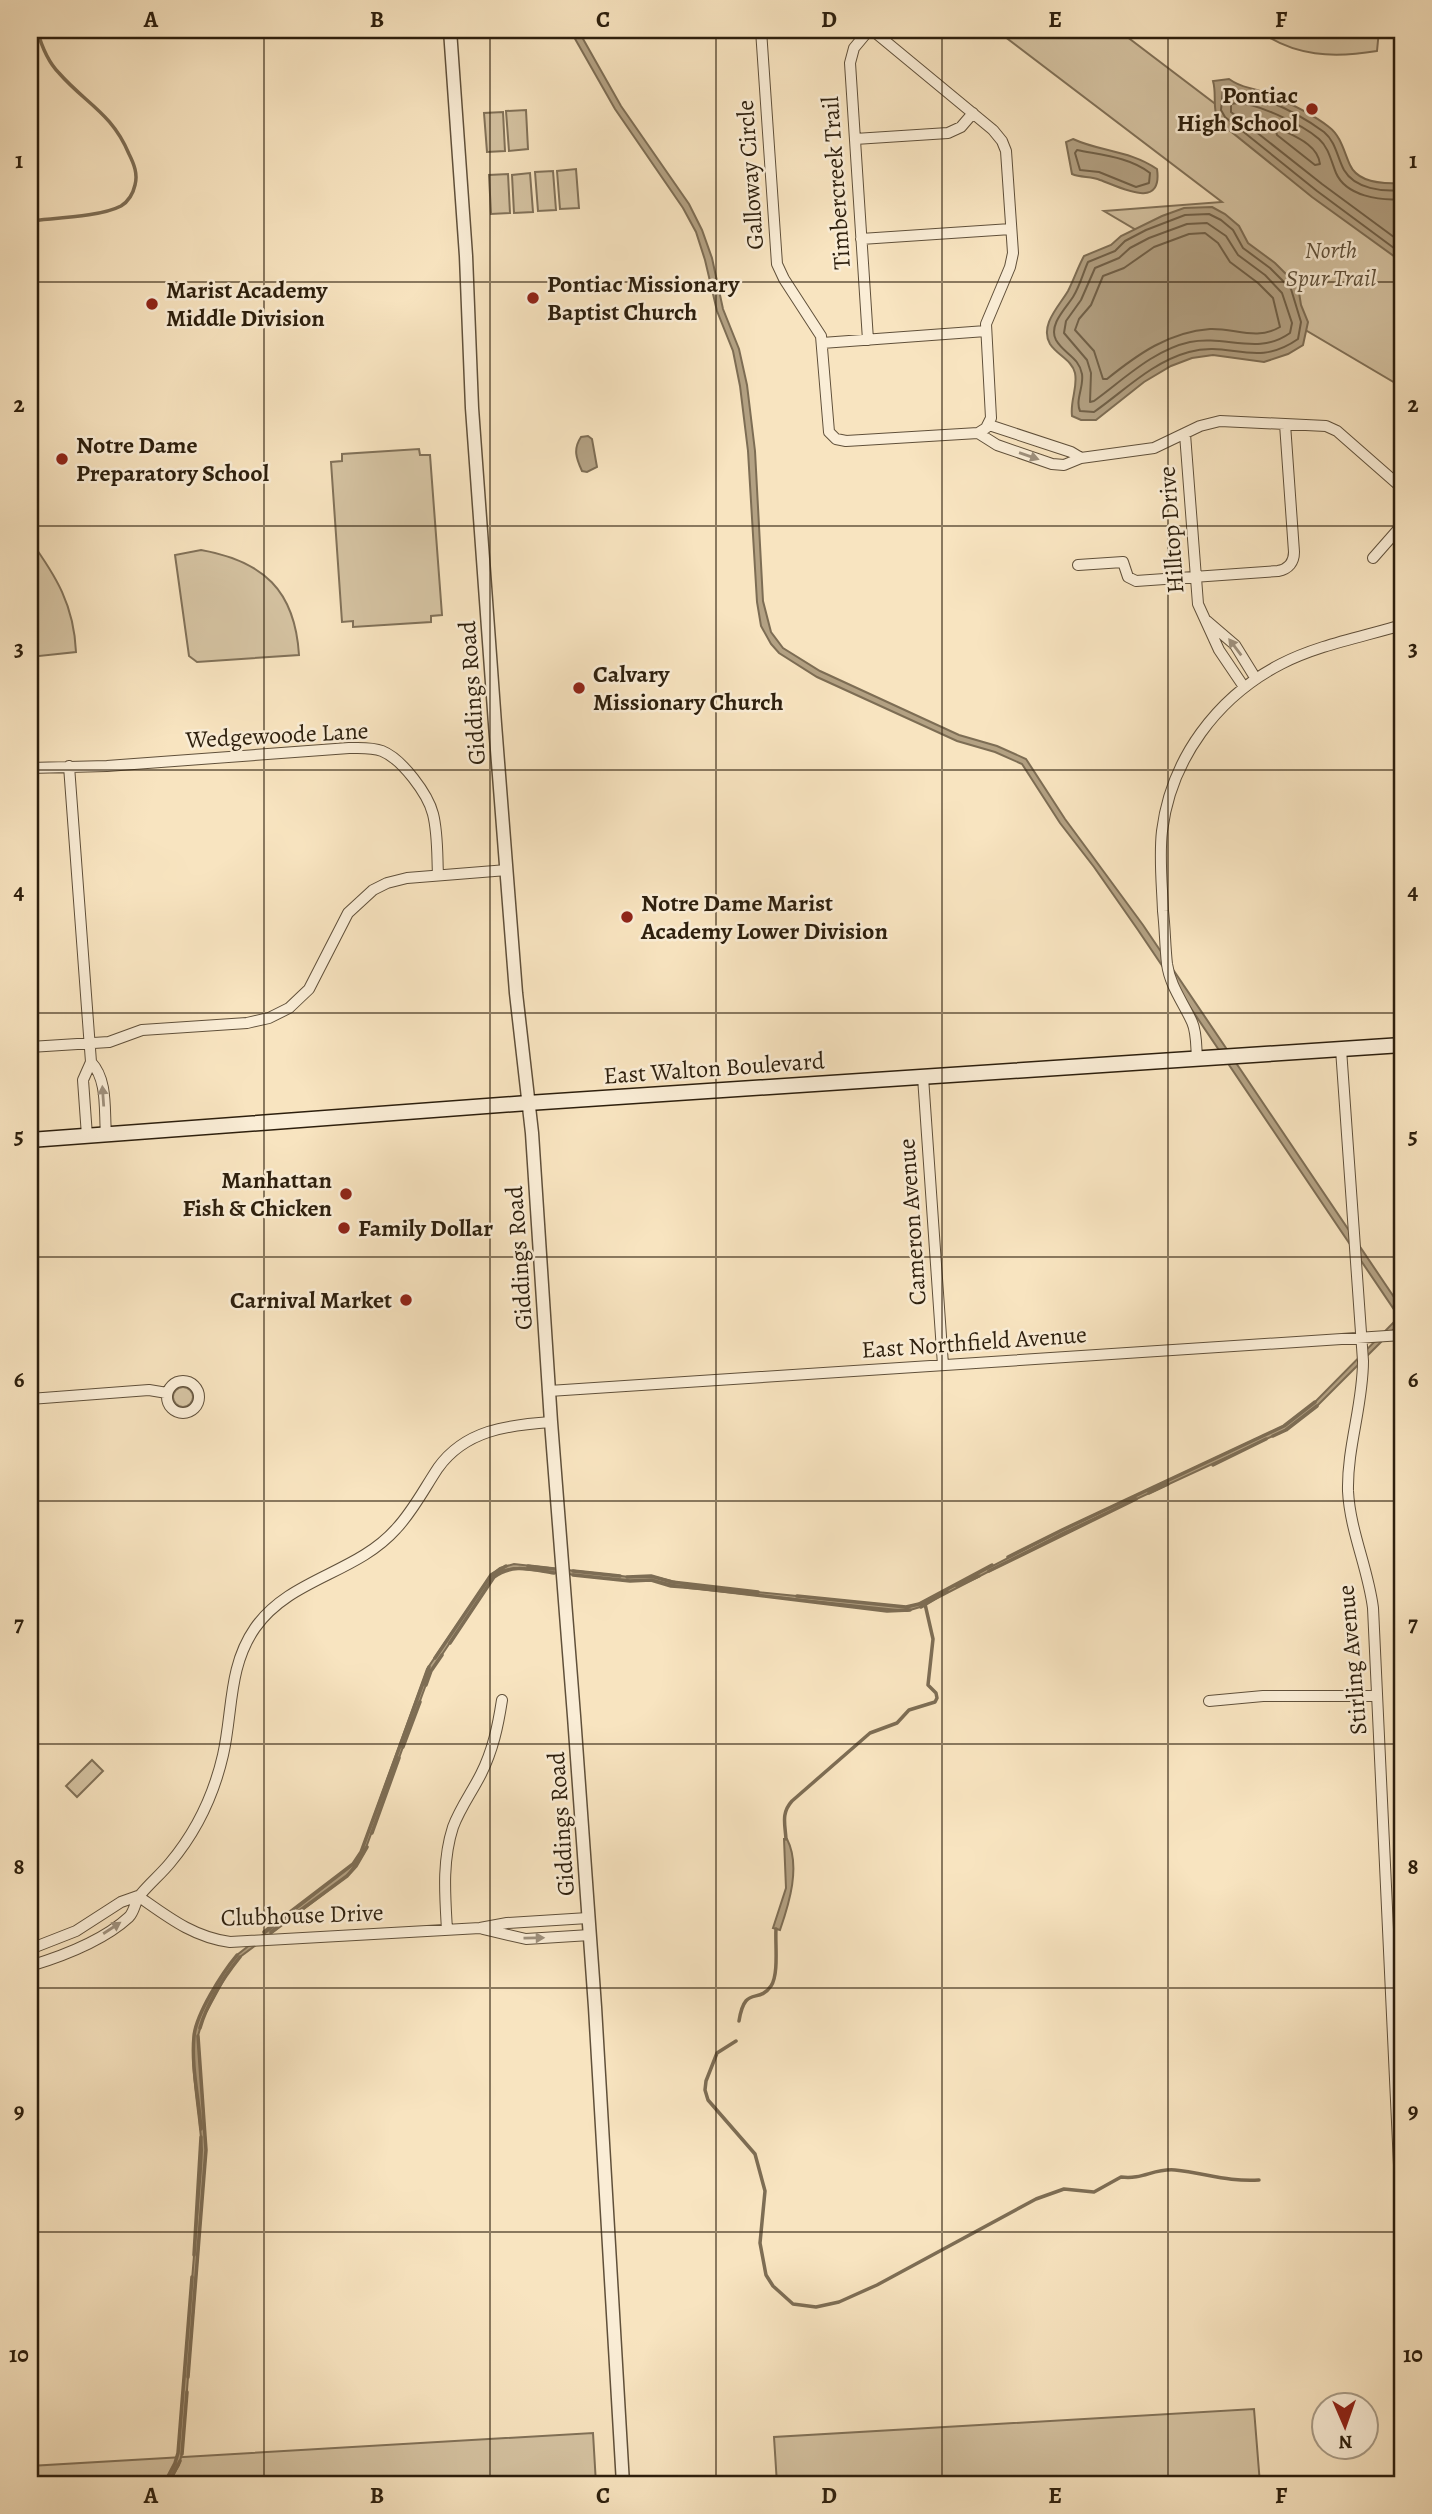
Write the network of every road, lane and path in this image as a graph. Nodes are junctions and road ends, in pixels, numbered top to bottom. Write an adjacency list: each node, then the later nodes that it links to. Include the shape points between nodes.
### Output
1 (450, 30): 27 (street, Giddings Road, via 473,422)
2 (761, 30): 10 (street, Galloway Circle, via 777,264)
3 (871, 30): 4 (street); 5 (street, Timbercreek Trail, via 850,59)
4 (973, 113): 5 (street, via 948,133); 6 (street, via 996,132 1005,147)
5 (855, 139): 7 (street, Timbercreek Trail)
6 (1012, 229): 7 (street); 8 (street, via 1011,262)
7 (861, 239): 9 (street, Timbercreek Trail)
8 (986, 331): 9 (street); 12 (street)
9 (867, 340): 10 (street)
10 (822, 343): 13 (street, Galloway Circle, via 827,426 836,439)
11 (1286, 424): 14 (street, via 1224,421); 16 (street, via 1332,427); 20 (street, via 1292,562 1282,570)
12 (989, 425): 13 (street); 15 (street)
13 (978, 433): 15 (street, one-way to 15, via 1057,465)
14 (1185, 433): 15 (street, via 1149,449); 20 (street, Hilltop Drive)
15 (1081, 458)
16 (1402, 488)
17 (1402, 525): 18 (street)
18 (1373, 558)
19 (1078, 565): 20 (street, via 1123,562 1128,577 1136,581)
20 (1196, 577): 21 (street, Hilltop Drive, via 1198,604)
21 (1207, 621): 23 (street, Hilltop Drive, one-way to 21, via 1235,645); 24 (street, Hilltop Drive, via 1219,650)
22 (1402, 625): 23 (street, via 1297,657)
23 (1256, 679): 24 (street)
24 (1244, 687): 33 (street, via 1193,744 1173,785 1162,830 1167,960 1172,984 1194,1027)
25 (69, 766): 26 (street, Wedgewoode Lane); 28 (street, Wedgewoode Lane, via 378,750 404,768 429,803); 29 (street)
26 (30, 768)
27 (507, 870): 28 (street); 36 (street, Giddings Road)
28 (438, 875): 29 (street, via 394,881 359,900 309,989 276,1016 255,1022 142,1030)
29 (89, 1043): 31 (street); 34 (street)
30 (1402, 1045): 32 (main road, East Walton Boulevard)
31 (30, 1047)
32 (1341, 1049): 33 (main road, East Walton Boulevard); 41 (street, Stirling Avenue)
33 (1197, 1059): 35 (main road, East Walton Boulevard)
34 (91, 1062): 37 (street, one-way to 34, via 102,1079); 38 (street, via 83,1080)
35 (923, 1077): 36 (main road, East Walton Boulevard); 42 (street, Cameron Avenue)
36 (528, 1103): 37 (main road, East Walton Boulevard); 43 (street, Giddings Road)
37 (106, 1134): 38 (main road, East Walton Boulevard)
38 (86, 1136): 39 (main road, East Walton Boulevard)
39 (30, 1140)
40 (1402, 1335): 41 (street, East Northfield Avenue)
41 (1361, 1337): 42 (street, East Northfield Avenue); 47 (street, Stirling Avenue, via 1362,1382 1348,1489 1372,1597)
42 (943, 1365): 43 (street, East Northfield Avenue)
43 (549, 1391): 46 (street, Giddings Road)
44 (167, 1393): 45 (street, via 149,1390)
45 (30, 1399)
46 (551, 1422): 50 (street, via 500,1427 462,1445 383,1542 350,1565 292,1592 262,1619 235,1670 223,1755 206,1807 176,1857); 51 (street, Giddings Road)
47 (1377, 1696): 49 (street); 59 (street, Stirling Avenue)
48 (502, 1700): 53 (street, via 490,1755 449,1841 444,1870)
49 (1209, 1701)
50 (138, 1896): 53 (street, Clubhouse Drive, via 184,1928 230,1942); 54 (street); 56 (street, one-way to 50, via 131,1915)
51 (589, 1918): 52 (street, Clubhouse Drive); 55 (street, Giddings Road)
52 (480, 1928): 53 (street, Clubhouse Drive); 55 (street, Clubhouse Drive, one-way to 55, via 526,1939)
53 (447, 1930)
54 (76, 1931): 56 (street); 57 (street)
55 (590, 1935): 60 (street, Giddings Road)
56 (83, 1945): 58 (street)
57 (30, 1949)
58 (30, 1966)
59 (1402, 2229)
60 (623, 2484)

